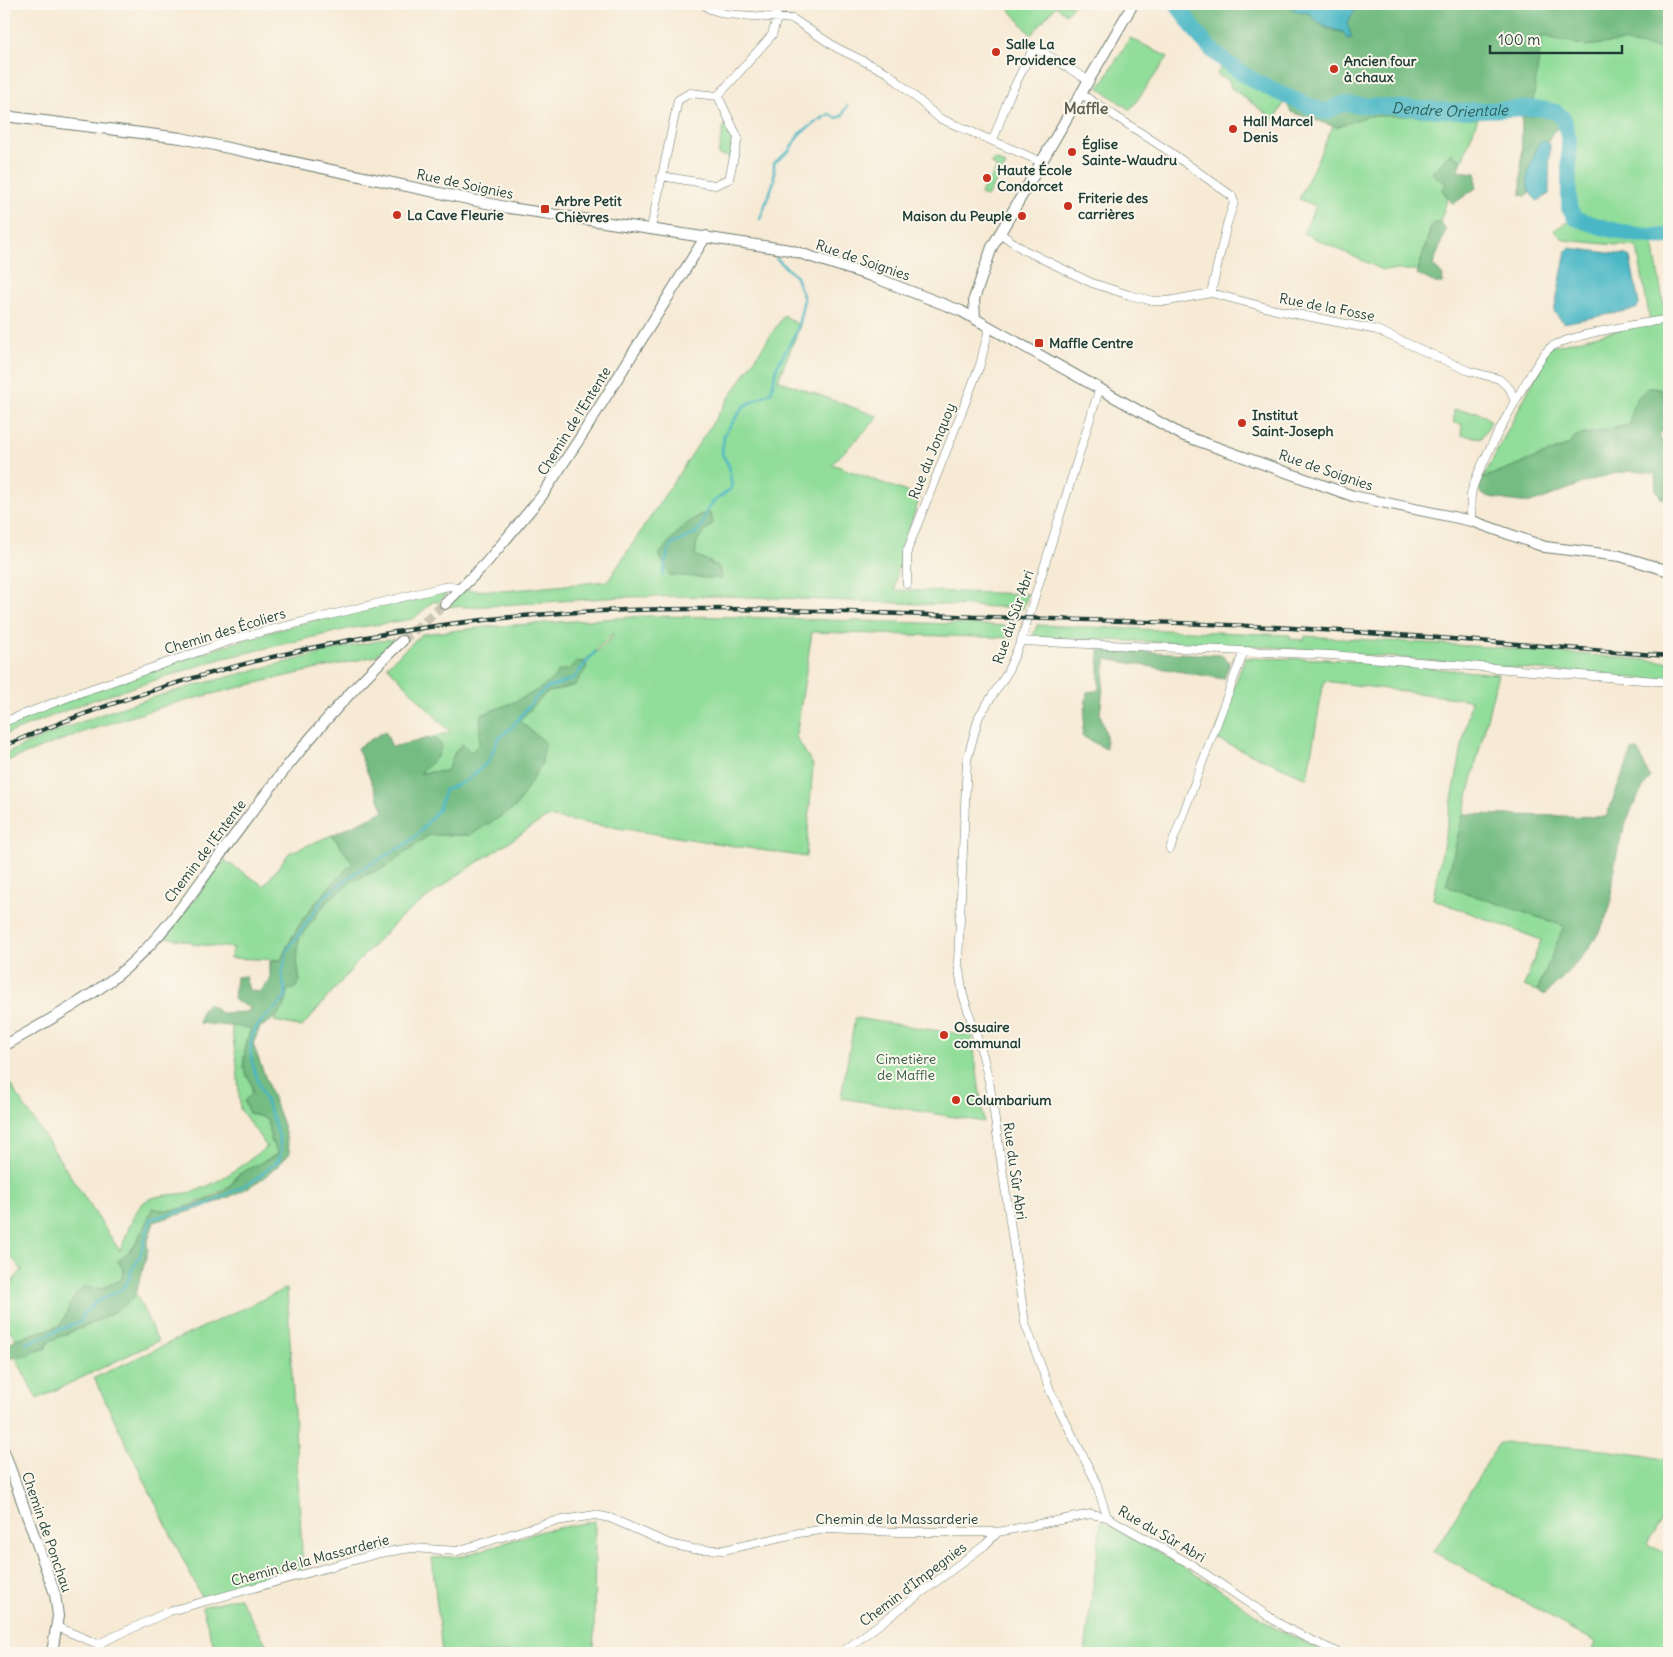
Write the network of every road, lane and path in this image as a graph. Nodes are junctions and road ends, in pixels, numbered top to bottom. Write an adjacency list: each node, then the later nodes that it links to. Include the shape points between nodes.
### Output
1 (703, 4): 4 (street, via 726,14)
2 (776, 4): 4 (street)
3 (1133, 4): 5 (street)
4 (777, 18): 7 (street, via 772,35); 9 (street, via 793,19 837,48 888,73 939,118)
5 (1088, 80): 6 (street); 9 (street, via 1034,47)
6 (1080, 93): 10 (street); 15 (street, via 1232,196 1234,202)
7 (718, 96): 11 (street, via 690,93 678,100); 11 (street, via 738,138 728,180 715,185)
8 (4, 116): 12 (street, Rue de Soignies, via 180,138 510,208)
9 (992, 140): 10 (street)
10 (1042, 162): 13 (street)
11 (662, 176): 12 (street)
12 (651, 228): 14 (street, Rue de Soignies)
13 (1001, 234): 15 (street, Rue de la Fosse, via 1051,264 1121,293 1153,301); 16 (street, via 986,260)
14 (706, 236): 17 (street, Rue de Soignies, via 790,250 872,276); 26 (street, Chemin de l'Entente, via 541,497)
15 (1211, 293): 22 (street, Rue de la Fosse, via 1377,330 1470,371 1499,379 1510,389)
16 (974, 299): 17 (street); 18 (street)
17 (961, 311): 18 (street, Rue de Soignies)
18 (975, 319): 20 (street, Rue de Soignies)
19 (1669, 319): 22 (street, via 1558,343 1541,356)
20 (988, 328): 21 (street, Rue de Soignies, via 1065,367); 25 (street, Rue du Jonquoy, via 980,365 907,551)
21 (1099, 390): 23 (street, Rue de Soignies, via 1182,435 1353,496); 29 (street, Rue du Sûr Abri)
22 (1515, 402): 23 (street, via 1472,489)
23 (1472, 520): 24 (street, Rue de Soignies, via 1545,547 1620,556)
24 (1669, 571)
25 (907, 584)
26 (460, 589): 27 (street, Chemin de l'Entente); 32 (street, Chemin des Écoliers, via 444,587 240,638)
27 (445, 604)
28 (402, 641): 34 (street, Chemin de l'Entente, via 307,740 170,921 136,958 87,997)
29 (1021, 641): 30 (street); 36 (street, Rue du Sûr Abri, via 1006,676 979,716 967,760 959,972 990,1086 1025,1323 1051,1393 1096,1482)
30 (1244, 651): 31 (street); 33 (street)
31 (1669, 682)
32 (4, 722)
33 (1170, 849)
34 (4, 1046)
35 (4, 1451): 38 (street, Chemin de Ponchau, via 55,1594)
36 (1107, 1517): 37 (street, Chemin de la Massarderie, via 1091,1514); 43 (street, Rue du Sûr Abri, via 1192,1565 1286,1628)
37 (998, 1532): 39 (street, Chemin de la Massarderie, via 827,1529 740,1548 707,1550 670,1544 610,1518 579,1516 457,1551 412,1548 380,1553 170,1611); 42 (street, Chemin d'Impegnies)
38 (57, 1627): 39 (street); 40 (street, Chemin de Ponchau)
39 (98, 1644): 41 (street)
40 (52, 1653)
41 (104, 1653)
42 (841, 1653)
43 (1339, 1653)

